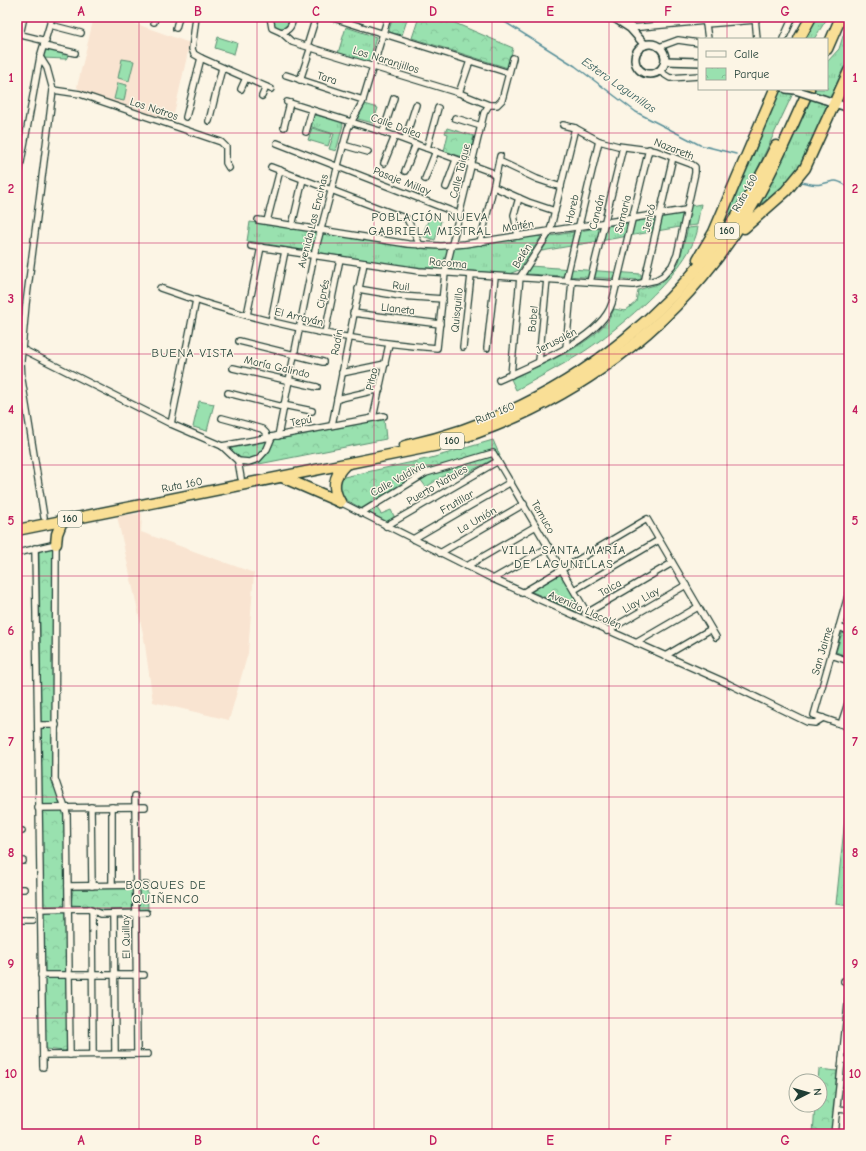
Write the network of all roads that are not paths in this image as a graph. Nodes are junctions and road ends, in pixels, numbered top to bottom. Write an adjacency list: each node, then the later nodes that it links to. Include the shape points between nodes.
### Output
1 (24, 17): 24 (street)
2 (52, 17): 18 (street)
3 (179, 17): 19 (street)
4 (196, 17): 38 (street, via 192,49)
5 (270, 17): 21 (street, via 272,28)
6 (292, 17): 21 (street, via 291,26)
7 (316, 17): 33 (street)
8 (330, 17): 23 (street)
9 (388, 17): 23 (street, Avenida Las Encinas)
10 (613, 17): 20 (street)
11 (630, 17): 20 (street)
12 (793, 17): 27 (street)
13 (811, 17): 28 (highway)
14 (834, 17): 29 (highway)
15 (841, 17): 35 (highway)
16 (756, 18): 17 (street); 26 (street)
17 (706, 20): 20 (street); 25 (street)
18 (50, 25): 22 (street); 31 (street)
19 (176, 28)
20 (630, 28): 32 (street)
21 (281, 32): 33 (street, Los Naranjillos, via 289,40)
22 (81, 33)
23 (382, 34): 40 (street); 43 (street, Avenida Las Encinas)
24 (18, 35): 31 (street)
25 (708, 38)
26 (757, 38)
27 (783, 38)
28 (800, 38)
29 (824, 38)
30 (698, 43): 34 (street, via 678,40)
31 (45, 44): 36 (street); 37 (street)
32 (645, 45): 34 (street); 45 (street, via 637,53 637,65 645,73)
33 (309, 47): 43 (street, Los Naranjillos); 51 (street)
34 (659, 47): 41 (street, via 664,53)
35 (828, 47)
36 (75, 54)
37 (40, 56): 53 (street, via 47,68); 99 (street)
38 (200, 58): 44 (street); 68 (street)
39 (513, 58): 47 (street)
40 (470, 61): 47 (street); 58 (street)
41 (665, 61): 42 (street); 45 (street)
42 (698, 62)
43 (373, 67): 58 (street, Los Naranjillos); 61 (street, Avenida Las Encinas)
44 (222, 68): 50 (street); 70 (street)
45 (659, 71): 49 (street, via 670,78)
46 (849, 71): 62 (highway)
47 (509, 73): 64 (street, via 501,102)
48 (286, 75): 51 (street, Tara)
49 (698, 76)
50 (246, 78): 52 (street); 59 (street, via 269,88)
51 (300, 80): 61 (street, Tara)
52 (241, 88)
53 (53, 90): 95 (street, Los Notros, via 80,94 221,142 226,147 226,163); 157 (street)
54 (775, 90): 143 (highway, via 711,237)
55 (797, 90): 143 (highway, Ruta 160 / 160, via 767,163 740,212 704,261)
56 (800, 90): 62 (street, bridge)
57 (809, 90): 126 (highway, Ruta 160 / 160, via 763,187)
58 (460, 93): 64 (street, Los Naranjillos)
59 (262, 96)
60 (394, 98): 77 (street)
61 (363, 100): 71 (street, Avenida Las Encinas)
62 (836, 104): 66 (street); 126 (highway, via 808,162 796,180 755,217)
63 (416, 105): 79 (street)
64 (489, 105): 73 (street, Calle Taique, via 484,111)
65 (438, 108): 85 (street)
66 (849, 108)
67 (312, 110): 71 (street, Calle Dalea); 74 (street, Calle Dalea, via 289,103); 76 (street)
68 (186, 117)
69 (455, 118): 73 (street)
70 (209, 121)
71 (350, 121): 77 (street, Calle Dalea); 83 (street, Avenida Las Encinas)
72 (563, 125): 75 (street, Nazareth)
73 (481, 126): 92 (street, Calle Taique)
74 (284, 127)
75 (575, 128): 80 (street, Nazareth); 104 (street, Belén)
76 (306, 132)
77 (384, 132): 78 (street, Calle Dalea)
78 (395, 136): 79 (street, Calle Dalea); 91 (street)
79 (405, 140): 82 (street, Calle Dalea)
80 (599, 141): 84 (street, Nazareth); 116 (street, Horeb)
81 (277, 143): 94 (street, Pasaje Millay)
82 (416, 144): 85 (street, Calle Dalea); 97 (street)
83 (343, 145): 88 (street); 94 (street, Avenida Las Encinas)
84 (623, 147): 86 (street, Nazareth); 114 (street, Canaán)
85 (427, 148): 87 (street, Calle Dalea)
86 (649, 149): 89 (street, Nazareth); 111 (street, Samaria)
87 (436, 151): 90 (street, Calle Dalea); 101 (street)
88 (368, 152)
89 (673, 157): 107 (street, Nazareth, via 691,164 695,169); 110 (street, Jericó)
90 (456, 160): 92 (street, Calle Dalea); 102 (street)
91 (384, 163)
92 (471, 166): 98 (street, Calle Dalea, via 491,172); 109 (street, Calle Taique)
93 (271, 167): 96 (street)
94 (338, 167): 105 (street, Avenida Las Encinas); 109 (street, Pasaje Millay)
95 (229, 168)
96 (280, 170): 100 (street); 113 (street)
97 (405, 171)
98 (495, 176): 103 (street); 104 (street, via 500,158 537,179)
99 (17, 177)
100 (303, 179): 105 (street); 115 (street)
101 (426, 179)
102 (446, 187)
103 (494, 187): 106 (street); 120 (street)
104 (561, 187): 108 (street, Belén)
105 (332, 190): 117 (street, Avenida Las Encinas); 121 (street, via 407,219)
106 (518, 198): 108 (street); 119 (street, via 514,215)
107 (686, 210): 110 (street, Maitén); 137 (street, Nazareth, via 680,245 674,262 663,276)
108 (555, 211): 118 (street, Belén)
109 (459, 214): 123 (street, Calle Taique)
110 (660, 214): 111 (street, Maitén); 137 (street, Jericó)
111 (633, 219): 114 (street, Maitén); 138 (street, Samaria)
112 (258, 220): 113 (street, Maitén)
113 (267, 221): 115 (street, Maitén)
114 (605, 223): 116 (street, Maitén); 136 (street, Canaán)
115 (292, 226): 117 (street, Maitén)
116 (578, 227): 118 (street, Maitén); 135 (street, Horeb)
117 (321, 230): 121 (street, Maitén); 127 (street, Avenida Las Encinas)
118 (550, 232): 119 (street, Maitén); 133 (street, Belén)
119 (518, 236): 120 (street, Maitén)
120 (480, 242): 123 (street, Maitén)
121 (420, 245): 123 (street, Maitén)
122 (251, 246): 124 (street, Racoma)
123 (451, 246): 130 (street, Calle Taique)
124 (261, 247): 125 (street, Racoma); 145 (street)
125 (285, 251): 127 (street, Racoma); 146 (street)
126 (722, 252): 183 (highway, Ruta 160 / 160, via 680,302 641,340 601,370 554,399 506,422 460,439)
127 (314, 255): 128 (street, Racoma); 148 (street, Avenida Las Encinas)
128 (340, 260): 129 (street, Racoma); 149 (street, Ciprés)
129 (364, 263): 130 (street, Racoma); 140 (street, Radín)
130 (445, 273): 131 (street, Racoma); 141 (street, Calle Taique)
131 (471, 275): 132 (street, Racoma); 153 (street, Quisquillo)
132 (495, 277): 133 (street, Racoma); 155 (street)
133 (520, 277): 134 (street, Racoma); 164 (street, Belén)
134 (547, 279): 135 (street, Racoma); 159 (street, Babel)
135 (569, 281): 136 (street, Racoma); 156 (street, Horeb)
136 (590, 282): 138 (street, Racoma)
137 (644, 283): 138 (street, Racoma)
138 (616, 284): 156 (street, Jerusalén, via 607,313 583,339)
139 (160, 288): 142 (street, El Arrayán)
140 (358, 289): 141 (street, Ruil, via 400,296); 144 (street, Radín)
141 (443, 299): 147 (street, Calle Taique)
142 (196, 300): 145 (street, El Arrayán); 176 (street)
143 (669, 300): 185 (highway, Ruta 160 / 160, via 630,336 586,368 546,393 490,419 409,445)
144 (354, 313): 147 (street, Llaneta); 150 (street, Radín)
145 (247, 315): 146 (street, El Arrayán)
146 (271, 321): 148 (street, El Arrayán)
147 (440, 324): 154 (street, Calle Taique)
148 (299, 327): 149 (street, El Arrayán); 158 (street, Avenida Las Encinas)
149 (325, 333): 150 (street, El Arrayán)
150 (348, 337): 152 (street, El Arrayán); 163 (street, Radín)
151 (239, 341): 158 (street)
152 (390, 344): 154 (street, El Arrayán); 161 (street, Pitao)
153 (463, 347)
154 (437, 348)
155 (487, 348)
156 (566, 348): 159 (street, Jerusalén)
157 (22, 349): 176 (street); 190 (street, via 22,380)
158 (294, 355): 160 (street); 165 (street, Avenida Las Encinas)
159 (539, 361): 164 (street, Jerusalén)
160 (323, 362)
161 (385, 364): 163 (street); 168 (street, Pitao)
162 (233, 368): 165 (street, María Galindo)
163 (342, 373): 170 (street, Radín)
164 (511, 375): 166 (street, Jerusalén)
165 (288, 380): 167 (street, María Galindo); 171 (street, Avenida Las Encinas)
166 (499, 380)
167 (317, 387)
168 (380, 389): 170 (street); 175 (street, Pitao)
169 (228, 393): 171 (street)
170 (337, 399): 177 (street, Radín)
171 (283, 406): 172 (street); 178 (street, Avenida Las Encinas)
172 (312, 411)
173 (384, 416): 175 (street, Tepú)
174 (222, 418): 178 (street, via 262,429)
175 (374, 418): 177 (street, Tepú)
176 (171, 424): 179 (street)
177 (332, 425): 178 (street, Tepú)
178 (272, 437): 179 (street, Tepú); 181 (street, Avenida Las Encinas, via 267,449 258,459 249,462)
179 (222, 446): 181 (street)
180 (493, 453): 182 (street, Temuco); 189 (street, Calle Valdivia, via 426,473)
181 (238, 461): 185 (street)
182 (498, 461): 186 (street, Temuco); 193 (street, Puerto Natales)
183 (345, 465): 184 (highway, Ruta 160 / 160); 187 (highway, via 334,483)
184 (281, 477): 187 (highway); 191 (highway, Ruta 160 / 160)
185 (241, 478): 190 (highway, Ruta 160 / 160)
186 (511, 482): 188 (street, Temuco); 196 (street, Frutillar)
187 (340, 502): 189 (street, Avenida Llacolén)
188 (524, 504): 194 (street, Temuco); 202 (street, La Unión)
189 (361, 512): 193 (street, Avenida Llacolén)
190 (44, 517): 192 (highway, Ruta 160 / 160)
191 (62, 521): 195 (highway, Ruta 160 / 160); 198 (highway)
192 (17, 523)
193 (386, 526): 196 (street, Avenida Llacolén)
194 (536, 526): 199 (street, Temuco); 204 (street)
195 (17, 530)
196 (413, 539): 202 (street, Avenida Llacolén)
197 (659, 540): 203 (street); 205 (street, via 647,519); 208 (street)
198 (56, 544): 200 (street); 228 (street)
199 (549, 547): 205 (street, Temuco); 206 (street)
200 (35, 548): 201 (street); 227 (street)
201 (17, 553)
202 (440, 553): 204 (street, Avenida Llacolén)
203 (672, 563): 207 (street); 213 (street, Talca)
204 (467, 566): 206 (street, Avenida Llacolén)
205 (562, 569): 208 (street, Temuco); 210 (street)
206 (493, 580): 210 (street, Avenida Llacolén)
207 (686, 586): 212 (street); 218 (street, Llay Llay)
208 (574, 590): 213 (street, Temuco)
209 (849, 592): 211 (street, San Jaime)
210 (522, 593): 214 (street, Avenida Llacolén)
211 (848, 601): 215 (street, San Jaime)
212 (698, 607): 216 (street); 220 (street)
213 (587, 613): 214 (street, Talca)
214 (580, 619): 218 (street, Avenida Llacolén)
215 (839, 627): 217 (street); 221 (street, San Jaime)
216 (711, 629): 219 (street); 222 (street)
217 (849, 630)
218 (607, 631): 220 (street, Avenida Llacolén)
219 (716, 638)
220 (636, 644): 222 (street, Avenida Llacolén)
221 (831, 655): 223 (street); 225 (street, San Jaime, via 814,715)
222 (665, 656): 225 (street, Avenida Llacolén, via 809,723 818,722)
223 (849, 661)
224 (849, 700): 226 (street)
225 (823, 718): 226 (street)
226 (841, 724): 229 (street)
227 (38, 725): 228 (street); 235 (street)
228 (56, 725): 236 (street, via 55,779)
229 (849, 727)
230 (135, 796): 233 (street, El Quillay)
231 (91, 807): 232 (street); 236 (street); 240 (street)
232 (112, 807): 233 (street); 241 (street)
233 (135, 807): 234 (street); 237 (street, El Quillay)
234 (145, 807)
235 (38, 808): 236 (street); 244 (street)
236 (66, 808): 239 (street)
237 (136, 885): 238 (street); 241 (street); 247 (street, El Quillay)
238 (146, 885)
239 (68, 886): 240 (street); 245 (street)
240 (92, 886): 241 (street)
241 (112, 886)
242 (17, 889): 243 (street)
243 (24, 889)
244 (40, 910): 245 (street); 252 (street)
245 (68, 910): 246 (street); 253 (street)
246 (92, 911): 249 (street); 254 (street)
247 (136, 913): 248 (street); 249 (street); 256 (street, El Quillay)
248 (147, 913)
249 (114, 914): 255 (street)
250 (17, 920): 251 (street)
251 (32, 920)
252 (41, 975): 253 (street); 264 (street)
253 (69, 975): 254 (street); 265 (street)
254 (92, 975): 255 (street); 260 (street)
255 (114, 975): 256 (street); 261 (street)
256 (137, 975): 257 (street); 262 (street, El Quillay)
257 (144, 975)
258 (849, 995): 259 (street)
259 (848, 1012): 266 (street)
260 (93, 1054): 261 (street); 265 (street)
261 (115, 1054): 262 (street)
262 (137, 1054): 263 (street)
263 (148, 1054)
264 (43, 1055): 265 (street); 268 (street)
265 (70, 1055)
266 (842, 1060): 267 (street); 269 (street)
267 (849, 1060)
268 (43, 1067)
269 (837, 1109): 270 (street); 271 (street)
270 (849, 1110)
271 (834, 1134)

